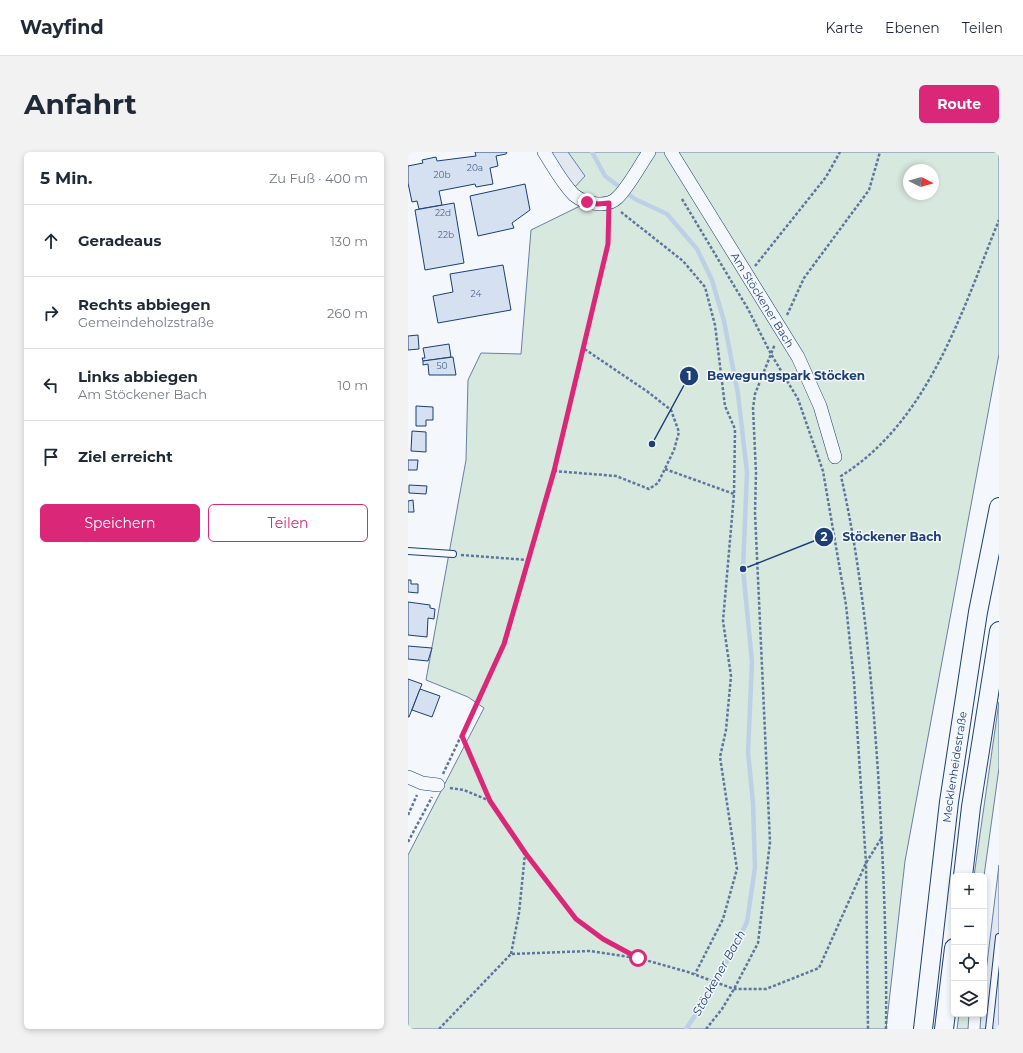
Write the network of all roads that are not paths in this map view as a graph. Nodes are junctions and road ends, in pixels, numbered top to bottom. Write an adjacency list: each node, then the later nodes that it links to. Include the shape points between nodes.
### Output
1 (544, 152): 2 (street, via 575,195 587,202 598,204 609,203 618,198)
2 (649, 152)
3 (671, 152): 4 (street, Am Stöckener Bach, via 798,357 820,406)
4 (835, 457)
5 (999, 508): 14 (main road, Mecklenheidestraße, via 978,612 949,802)
6 (408, 551): 7 (lane)
7 (454, 554)
8 (999, 631): 11 (main road, Mecklenheidestraße, via 971,807)
9 (408, 777): 10 (street, via 422,783)
10 (438, 785)
11 (963, 873)
12 (999, 937): 16 (lane)
13 (951, 972): 15 (main road)
14 (923, 1029)
15 (944, 1029)
16 (989, 1029)

